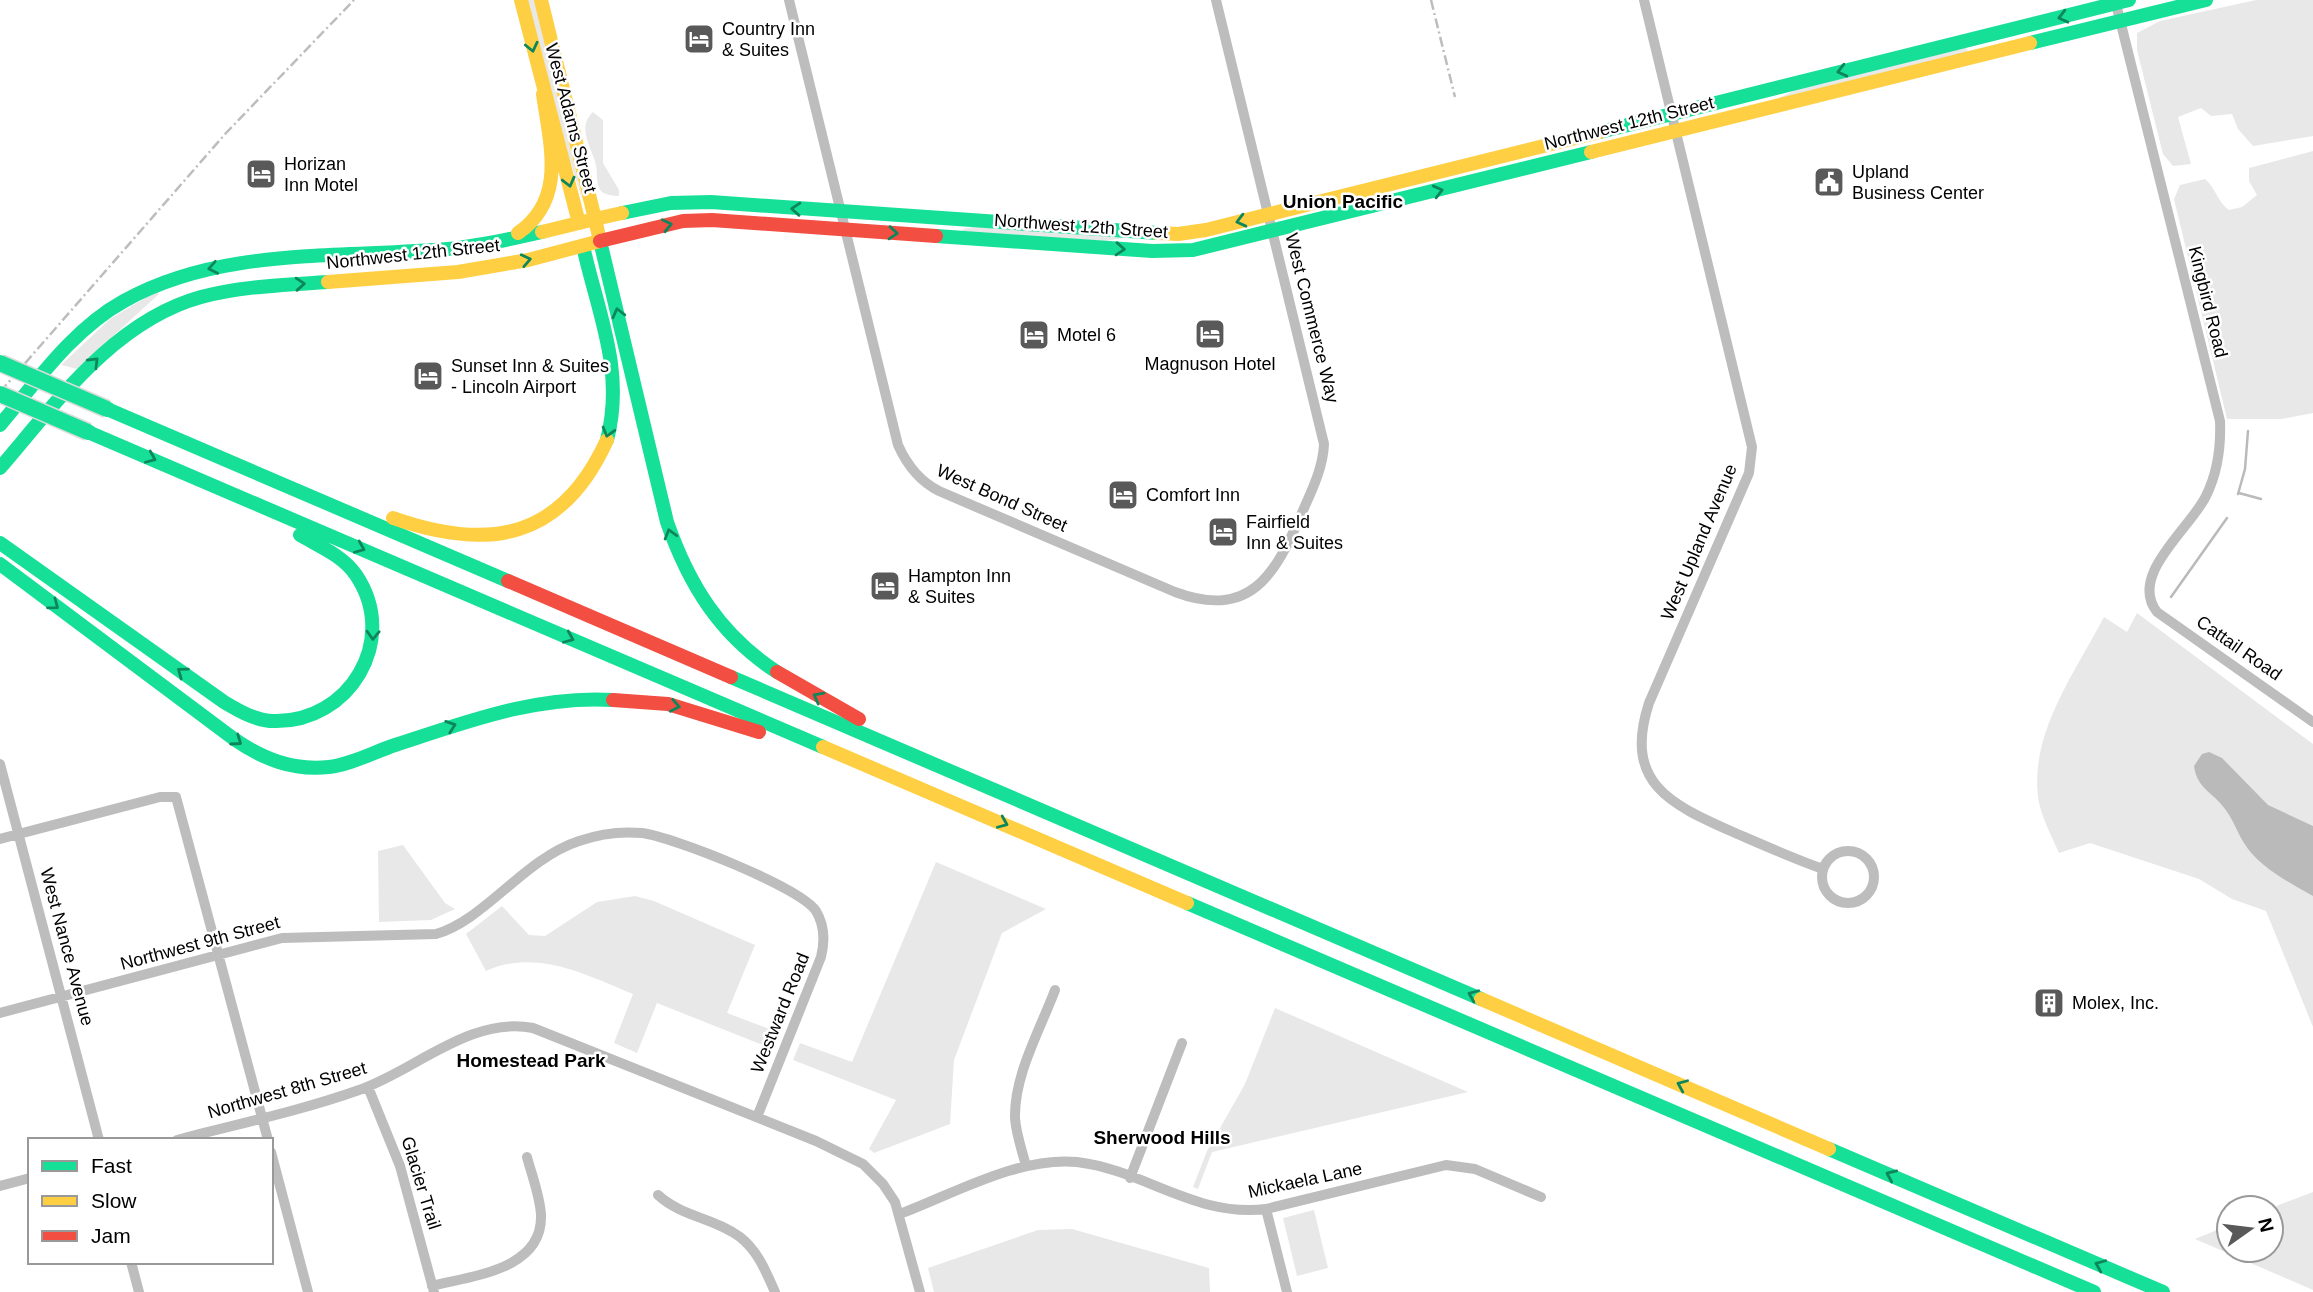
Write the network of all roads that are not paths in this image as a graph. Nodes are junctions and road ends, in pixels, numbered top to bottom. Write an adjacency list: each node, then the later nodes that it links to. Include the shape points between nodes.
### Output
1 (521, 0): 9 (main road, West Adams Street, one-way to 9)
2 (541, 0): 14 (main road, West Adams Street)
3 (789, 0): 12 (street, West Bond Street)
4 (1216, 0): 13 (street, West Commerce Way)
5 (1644, 0): 10 (street, West Upland Avenue)
6 (2206, 0): 8 (main road, Northwest 12th Street)
7 (2120, 1): 8 (street, Kingbird Road); 10 (main road, Northwest 12th Street, one-way to 10)
8 (2120, 21): 11 (main road, Northwest 12th Street); 29 (street, Kingbird Road, via 2217,406 2220,435 2218,461 2206,496 2151,574)
9 (543, 94): 14 (main road, West Adams Street, one-way to 14); 18 (main road, via 551,158 549,196 541,214 527,228)
10 (1673, 114): 11 (street, West Upland Avenue); 13 (main road, Northwest 12th Street)
11 (1678, 131): 16 (main road, Northwest 12th Street, one-way to 11); 36 (street, West Upland Avenue, via 1751,434 1752,461 1649,703 1641,731 1642,758 1654,784 1675,805)
12 (841, 211): 13 (main road, Northwest 12th Street, one-way to 12, via 1193,233 1157,234); 14 (main road, Northwest 12th Street, one-way to 14, via 690,202 652,205); 15 (street, West Bond Street)
13 (1269, 214): 16 (street, West Commerce Way)
14 (587, 221): 17 (main road, West Adams Street); 18 (main road, Northwest 12th Street); 19 (main road, West Adams Street)
15 (846, 230): 16 (main road, Northwest 12th Street, one-way to 16, via 1179,251); 17 (main road, Northwest 12th Street, one-way to 15, via 698,219); 28 (street, West Bond Street, via 898,445 924,482 1191,598 1219,601)
16 (1273, 232): 28 (street, West Commerce Way, via 1324,444 1321,468 1286,551)
17 (600, 241): 19 (main road, Northwest 12th Street); 32 (main road, West Adams Street, one-way to 17, via 768,669 712,615 685,572 670,535)
18 (500, 242): 22 (main road, Northwest 12th Street, one-way to 22, via 228,266 169,280 100,317 60,355)
19 (583, 246): 23 (main road, Northwest 12th Street, one-way to 19, via 115,342 149,318 190,299 239,289 458,272); 24 (main road, West Adams Street, one-way to 24, via 612,370 614,403 608,438 592,472 568,500 545,517 502,534 450,535)
20 (0, 363): 24 (main road, bridge)
21 (0, 394): 25 (main road, one-way to 25, bridge)
22 (0, 425)
23 (0, 468)
24 (246, 468): 32 (main road)
25 (208, 483): 26 (main road, one-way to 26, via 331,552 363,585 373,622 369,661 356,684 326,710 289,721 243,713); 33 (main road, one-way to 33)
26 (1, 543)
27 (0, 564): 33 (main road, one-way to 33, via 234,739 283,765 330,767 498,711 609,698 689,709)
28 (1255, 589)
29 (2149, 598): 30 (street, Cattail Road, via 2157,612)
30 (2313, 722)
31 (0, 764): 34 (street, West Nance Avenue)
32 (987, 786): 67 (main road, one-way to 32)
33 (979, 813): 66 (main road, one-way to 66)
34 (19, 834): 35 (street); 38 (street, via 160,797 176,797); 40 (street, West Nance Avenue)
35 (0, 839)
36 (1823, 869): 36 (street, via 1826,891 1840,901 1864,897 1873,883 1866,858 1850,851 1833,855)
37 (820, 919): 38 (street, Northwest 9th Street, via 804,898 770,881 675,840 622,832 559,849 457,925 436,934 291,937); 44 (street, Westward Road, via 821,957)
38 (220, 956): 40 (street, Northwest 9th Street); 45 (street)
39 (1055, 990): 51 (street, via 1016,1103 1017,1135)
40 (62, 997): 41 (street, Northwest 9th Street); 46 (street, West Nance Avenue)
41 (0, 1013)
42 (1182, 1043): 52 (street)
43 (368, 1087): 44 (street, Northwest 8th Street, via 481,1031 526,1027); 45 (street, Northwest 8th Street); 60 (street, Glacier Trail, via 401,1166)
44 (757, 1117): 58 (street, Northwest 8th Street, via 859,1162 883,1184)
45 (262, 1118): 47 (street, Northwest 8th Street); 48 (street)
46 (98, 1138)
47 (185, 1138)
48 (267, 1138)
49 (527, 1157): 60 (street, via 541,1217 531,1247 501,1268)
50 (273, 1160): 62 (street)
51 (1026, 1166): 52 (street, Mickaela Lane, via 1079,1162); 58 (street, Mickaela Lane)
52 (1130, 1178): 57 (street, Mickaela Lane, via 1219,1209)
53 (28, 1179): 54 (street)
54 (0, 1186)
55 (658, 1195): 63 (street, via 686,1215 738,1235 758,1257)
56 (1541, 1198): 57 (street, Mickaela Lane, via 1468,1167 1446,1165)
57 (1266, 1209): 65 (street)
58 (900, 1214): 64 (street, Northwest 8th Street)
59 (132, 1264): 61 (street)
60 (433, 1289)
61 (139, 1292)
62 (308, 1292)
63 (775, 1292)
64 (920, 1292)
65 (1287, 1292)
66 (2094, 1292)
67 (2162, 1292)

